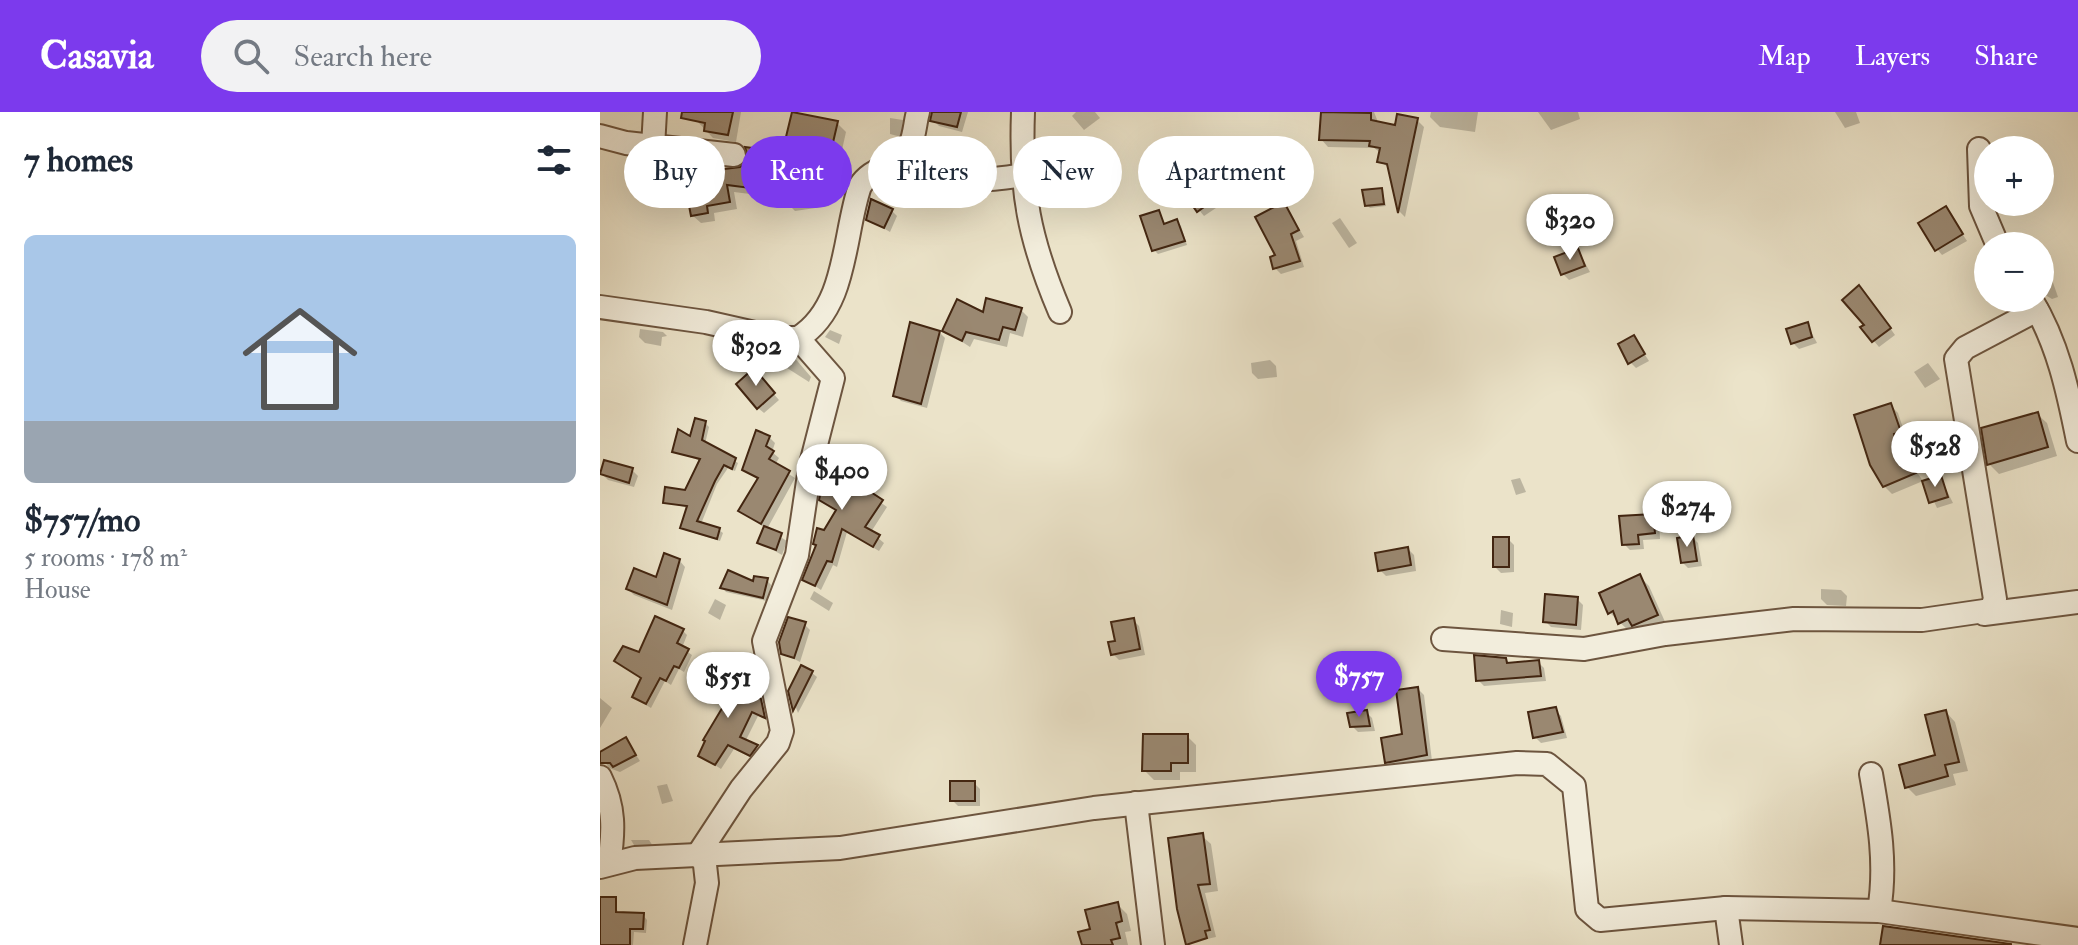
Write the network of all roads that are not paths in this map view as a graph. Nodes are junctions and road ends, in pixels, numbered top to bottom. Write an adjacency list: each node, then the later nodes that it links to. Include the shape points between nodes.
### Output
1 (655, 112): 5 (street)
2 (918, 112): 6 (street)
3 (1023, 112): 7 (street)
4 (600, 136): 8 (street)
5 (654, 136)
6 (912, 136)
7 (1023, 136)
8 (624, 141)
9 (725, 154): 10 (street)
10 (734, 155)
11 (868, 177): 17 (street, via 860,186 835,289 816,321)
12 (1027, 208): 14 (street, via 1031,238)
13 (600, 307): 17 (street)
14 (1060, 312)
15 (2021, 312): 20 (street, via 1956,359 1995,599)
16 (2037, 312): 18 (street, via 2065,377)
17 (798, 338): 25 (street, via 833,378 810,468 797,555 764,641 782,731)
18 (2078, 441)
19 (2078, 602): 20 (street)
20 (1984, 614): 21 (street, via 1907,621 1794,619 1584,649)
21 (1443, 639)
22 (1871, 774): 28 (street, via 1883,846)
23 (600, 777): 26 (street, via 614,827)
24 (1136, 803): 25 (street, via 840,848); 27 (street, via 1442,769 1547,764 1570,780 1577,795 1587,909 1593,917 1612,921); 31 (street)
25 (700, 856): 26 (street, via 635,858); 30 (street, via 707,883)
26 (605, 865)
27 (1726, 908): 28 (street); 32 (street)
28 (1879, 911): 29 (street)
29 (2078, 939)
30 (695, 945)
31 (1153, 945)
32 (1731, 945)

